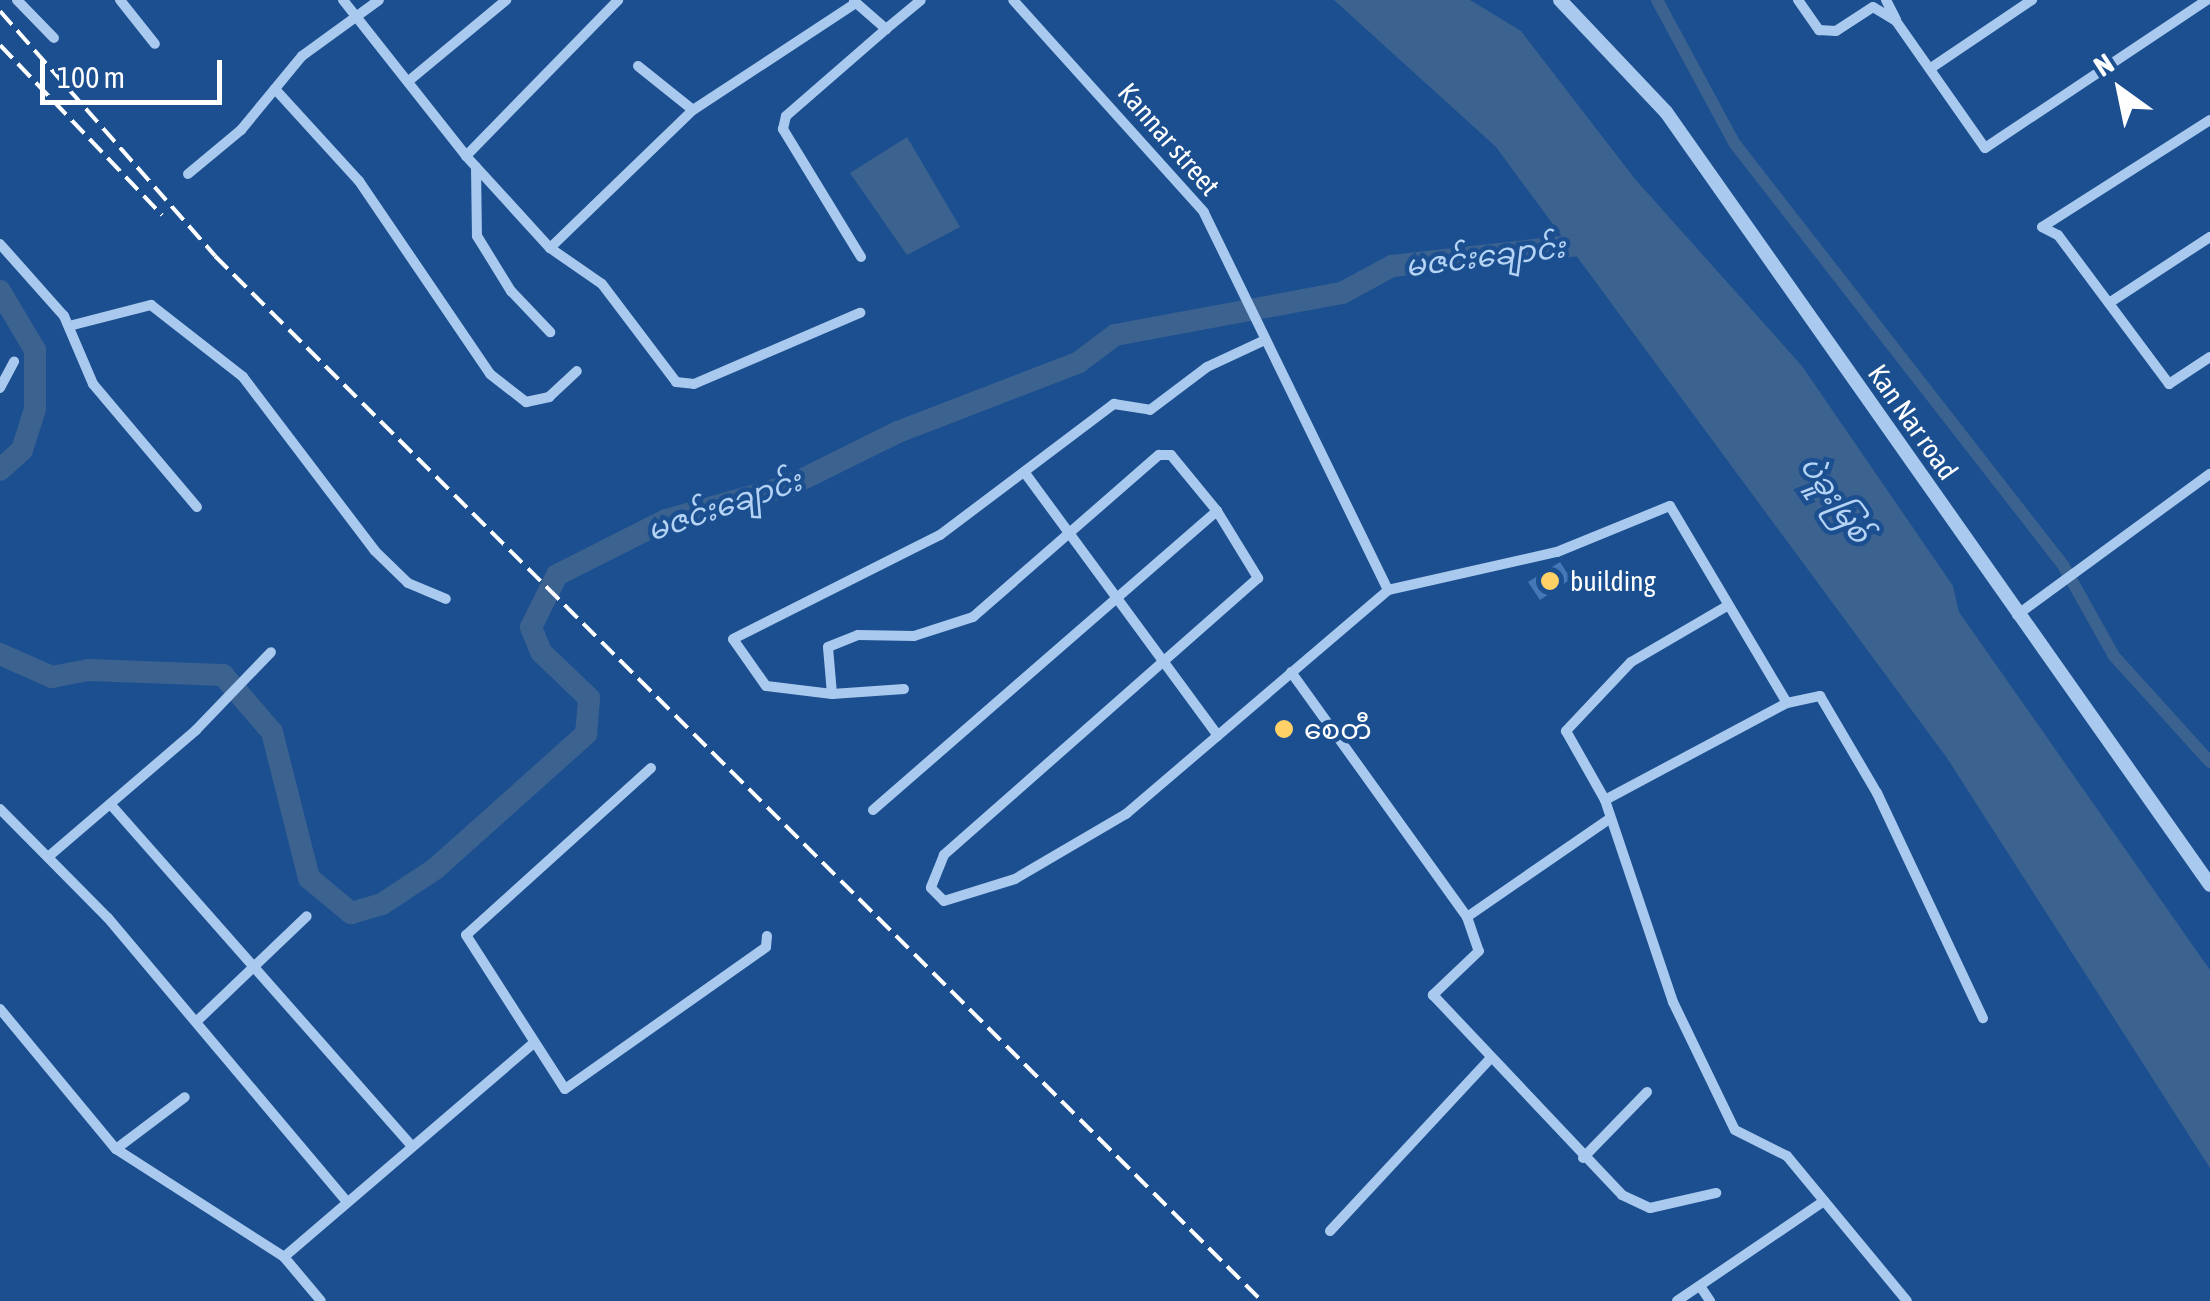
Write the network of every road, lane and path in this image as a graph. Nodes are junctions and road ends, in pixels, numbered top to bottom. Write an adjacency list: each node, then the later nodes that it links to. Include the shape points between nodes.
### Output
1 (120, 0): 19 (street)
2 (343, 0): 15 (street)
3 (379, 0): 15 (street)
4 (506, 0): 22 (street)
5 (618, 0): 26 (street)
6 (921, 0): 17 (street)
7 (1013, 0): 37 (street, Kannar street, via 1180,180)
8 (1560, 0): 51 (street, Kan Nar road, via 1666,112)
9 (1798, 0): 16 (street, via 1818,30 1836,30 1873,8)
10 (1886, 0): 16 (street)
11 (2032, 0): 21 (street)
12 (2207, 0): 21 (street, via 1985,148)
13 (20, 1): 18 (street)
14 (855, 2): 17 (street); 24 (street)
15 (356, 16): 22 (street); 23 (street, via 302,56)
16 (1896, 21): 21 (street)
17 (886, 29): 32 (street, via 786,116 784,128)
18 (54, 38)
19 (155, 44)
20 (638, 66): 24 (street)
21 (1931, 68)
22 (411, 79): 26 (street)
23 (274, 89): 28 (street); 40 (street, via 359,180 490,374 526,402 549,397)
24 (693, 110): 31 (street)
25 (2210, 120): 33 (street, via 2042,227 2058,234)
26 (466, 156): 27 (street)
27 (476, 167): 31 (street); 36 (street, via 477,236 510,291)
28 (188, 174)
29 (2210, 237): 33 (street)
30 (0, 244): 35 (street)
31 (550, 248): 34 (street, via 602,284 676,382 694,384)
32 (861, 257)
33 (2109, 303): 38 (street, via 2169,384)
34 (860, 314)
35 (69, 326): 44 (street, via 93,384); 48 (street, via 151,305 242,377 386,562 408,583)
36 (550, 332)
37 (1262, 335): 42 (street, via 1150,410 1114,404); 47 (street, Kannar street)
38 (2210, 358)
39 (14, 362): 41 (street)
40 (577, 371)
41 (0, 388)
42 (1025, 473): 46 (street); 56 (street, via 884,570 738,630 733,639 766,686)
43 (2210, 474): 51 (street)
44 (197, 507)
45 (1217, 511): 46 (street, via 1171,455 1159,455); 49 (street); 53 (street, via 1258,578)
46 (1072, 534): 49 (street); 56 (street, via 973,617 914,636 838,639 828,646)
47 (1388, 590): 50 (street, via 1557,552 1670,506); 54 (street)
48 (446, 599)
49 (1115, 600): 53 (street); 63 (street)
50 (1728, 606): 57 (street); 60 (street, via 1630,662 1566,731)
51 (2017, 615): 66 (street, Kan Nar road)
52 (271, 652): 61 (street)
53 (1162, 660): 58 (street); 58 (street, via 944,855 931,888 944,901 1016,879 1126,814)
54 (1292, 672): 58 (street); 68 (street)
55 (904, 689): 56 (street)
56 (832, 694)
57 (1787, 704): 60 (street); 72 (street, via 1820,696 1877,793)
58 (1218, 736)
59 (651, 768): 74 (street, via 466,935)
60 (1605, 800): 64 (street)
61 (112, 806): 65 (street); 70 (street)
62 (0, 809): 65 (street)
63 (873, 810)
64 (1609, 819): 68 (street); 83 (street, via 1674,1002 1735,1130 1788,1156)
65 (48, 857): 73 (street)
66 (2210, 886)
67 (306, 916): 70 (street)
68 (1467, 917): 75 (street, via 1480,951 1434,995)
69 (767, 936): 74 (street, via 766,947 565,1089)
70 (254, 968): 73 (street); 78 (street)
71 (0, 1010): 79 (street)
72 (1983, 1018)
73 (196, 1022): 82 (street)
74 (534, 1043): 78 (street)
75 (1490, 1058): 80 (street); 84 (street)
76 (1647, 1092): 80 (street)
77 (186, 1097): 79 (street)
78 (409, 1143): 82 (street)
79 (116, 1148): 85 (street)
80 (1583, 1158): 81 (street, via 1622,1195 1650,1208)
81 (1716, 1193)
82 (344, 1198): 85 (street)
83 (1824, 1200): 86 (street); 90 (street)
84 (1330, 1231)
85 (284, 1257): 87 (street)
86 (1700, 1286): 88 (street); 89 (street)
87 (321, 1301)
88 (1678, 1301)
89 (1710, 1301)
90 (1907, 1301)

